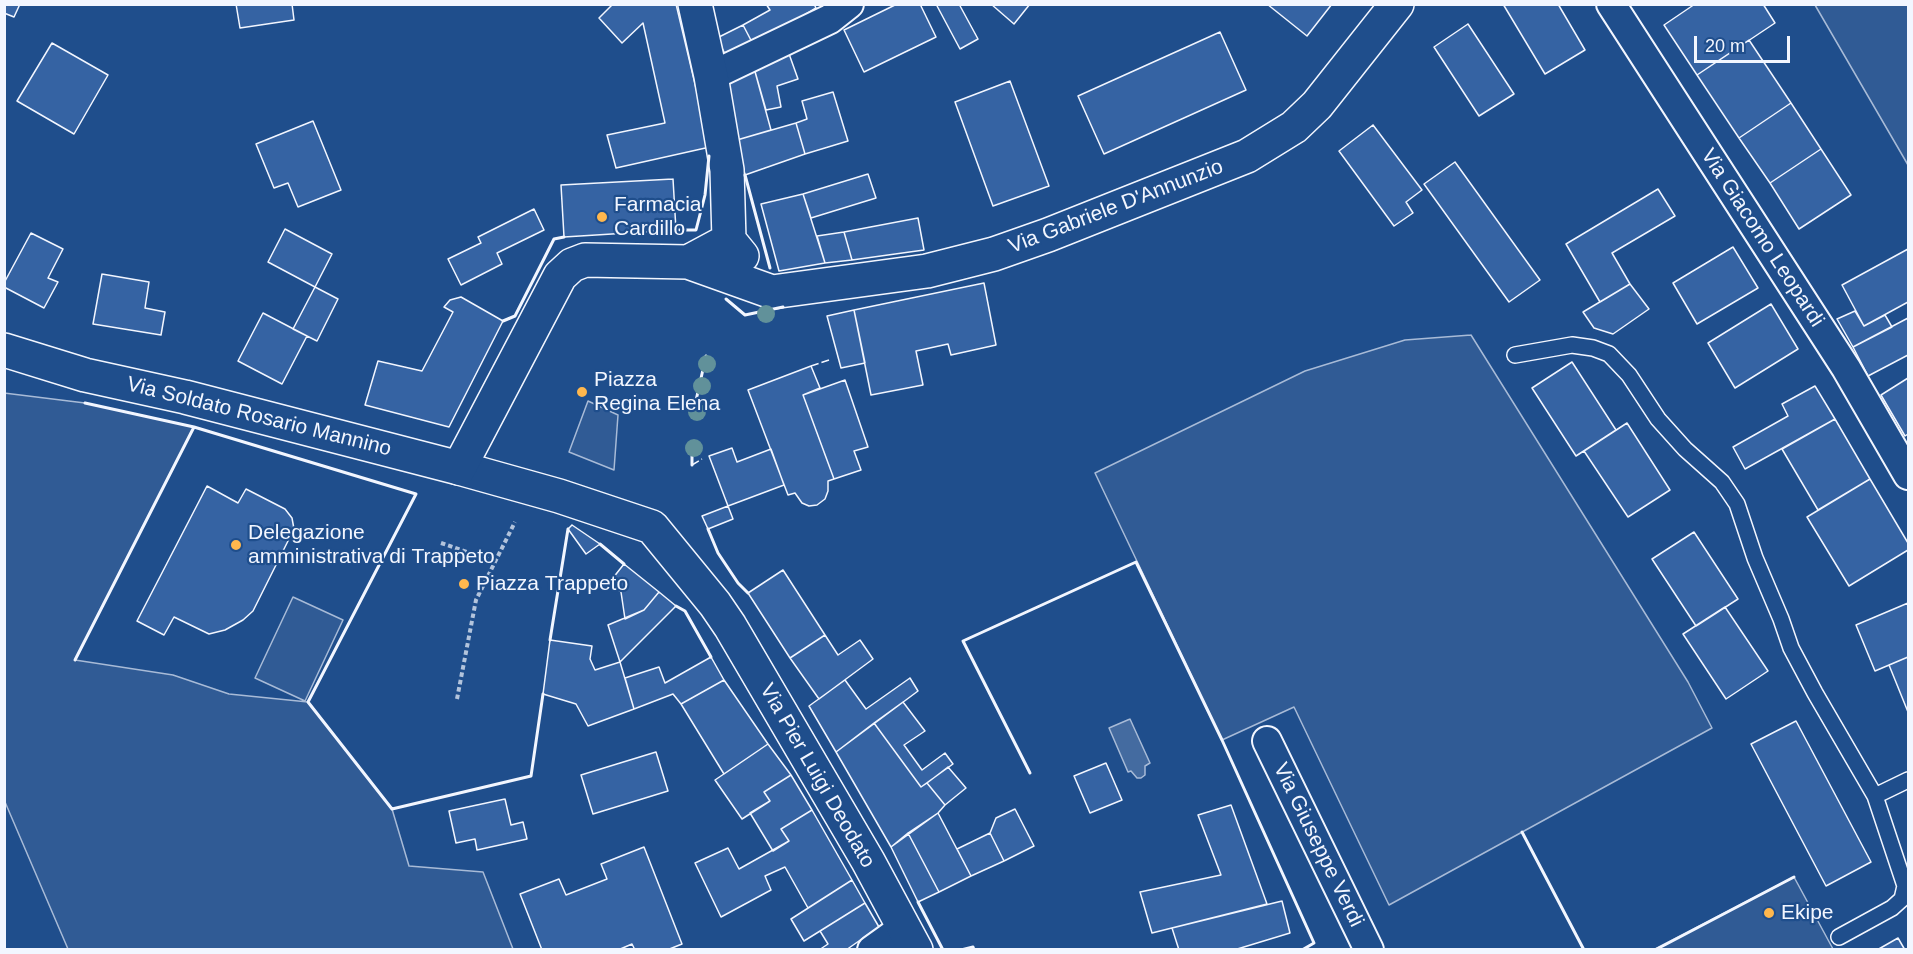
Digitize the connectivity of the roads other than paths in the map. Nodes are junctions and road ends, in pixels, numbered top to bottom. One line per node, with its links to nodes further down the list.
1 (695, 4): 5 (main road)
2 (849, 4): 5 (street)
3 (1397, 4): 8 (main road, Via Gabriele D'Annunzio)
4 (1611, 4): 14 (street, Via Giacomo Leopardi)
5 (711, 76): 6 (main road)
6 (729, 240): 7 (main road); 8 (main road)
7 (688, 262): 8 (main road); 13 (main road)
8 (772, 292)
9 (4, 350): 12 (main road)
10 (1515, 355): 18 (lane)
11 (4, 367): 12 (main road)
12 (85, 375): 13 (main road, Via Soldato Rosario Mannino)
13 (446, 464): 15 (main road, Via Soldato Rosario Mannino)
14 (1908, 475)
15 (715, 604): 20 (main road, Via Pier Luigi Deodato)
16 (1267, 741): 22 (street, Via Giuseppe Verdi)
17 (1908, 780): 18 (lane)
18 (1875, 796): 19 (lane)
19 (1839, 937)
20 (910, 938): 21 (street)
21 (872, 950)
22 (1369, 950)

